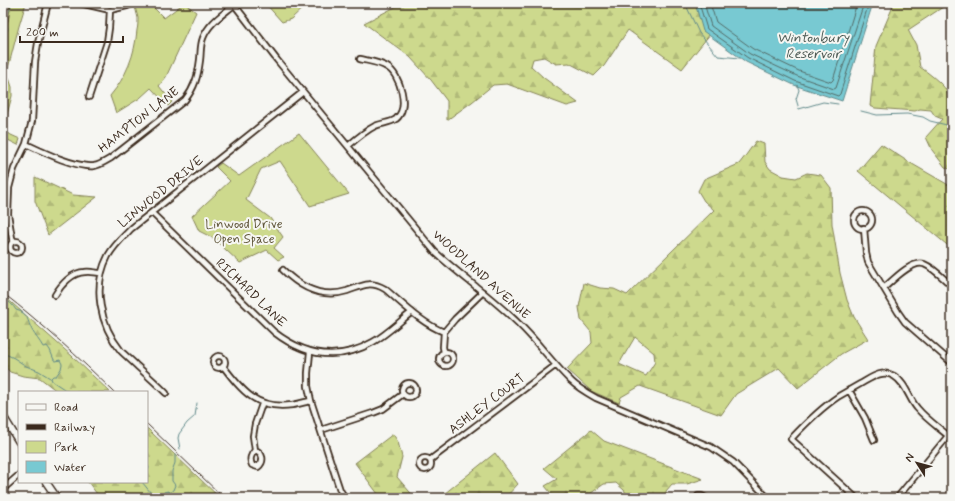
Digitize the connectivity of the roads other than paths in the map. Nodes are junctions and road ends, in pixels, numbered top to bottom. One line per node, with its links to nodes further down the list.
1 (48, 3): 9 (street)
2 (80, 3): 5 (street)
3 (134, 3): 5 (street)
4 (234, 4): 7 (street, WOODLAND AVENUE); 9 (street, HAMPTON LANE)
5 (110, 10): 8 (street)
6 (360, 59): 10 (street)
7 (303, 92): 10 (street, WOODLAND AVENUE); 11 (street, LINWOOD DRIVE)
8 (89, 97)
9 (26, 144): 13 (street)
10 (348, 146): 18 (street, WOODLAND AVENUE)
11 (152, 213): 15 (street, LINWOOD DRIVE); 22 (street, RICHARD LANE)
12 (864, 228): 17 (street)
13 (14, 242)
14 (283, 270): 20 (street)
15 (101, 273): 19 (street); 28 (street, LINWOOD DRIVE)
16 (952, 286): 17 (street)
17 (884, 288): 24 (street)
18 (483, 292): 21 (street); 25 (street, WOODLAND AVENUE)
19 (56, 295)
20 (412, 312): 21 (street); 22 (street, RICHARD LANE)
21 (444, 332): 23 (street)
22 (310, 352): 30 (street)
23 (444, 352)
24 (952, 363)
25 (556, 365): 38 (street, ASHLEY COURT); 46 (street, WOODLAND AVENUE)
26 (223, 366): 31 (street)
27 (849, 390): 34 (street); 36 (street); 47 (street)
28 (166, 393)
29 (403, 394): 33 (street)
30 (311, 401): 31 (street); 33 (street)
31 (262, 404): 37 (street)
32 (3, 416): 35 (main road)
33 (321, 430): 43 (street)
34 (950, 438): 48 (street)
35 (18, 440)
36 (874, 440)
37 (255, 450)
38 (430, 460)
39 (18, 476): 41 (street)
40 (47, 483): 42 (main road)
41 (3, 489)
42 (57, 498)
43 (345, 498)
44 (696, 498): 45 (street)
45 (706, 498)
46 (768, 498)
47 (856, 498)
48 (897, 498)

